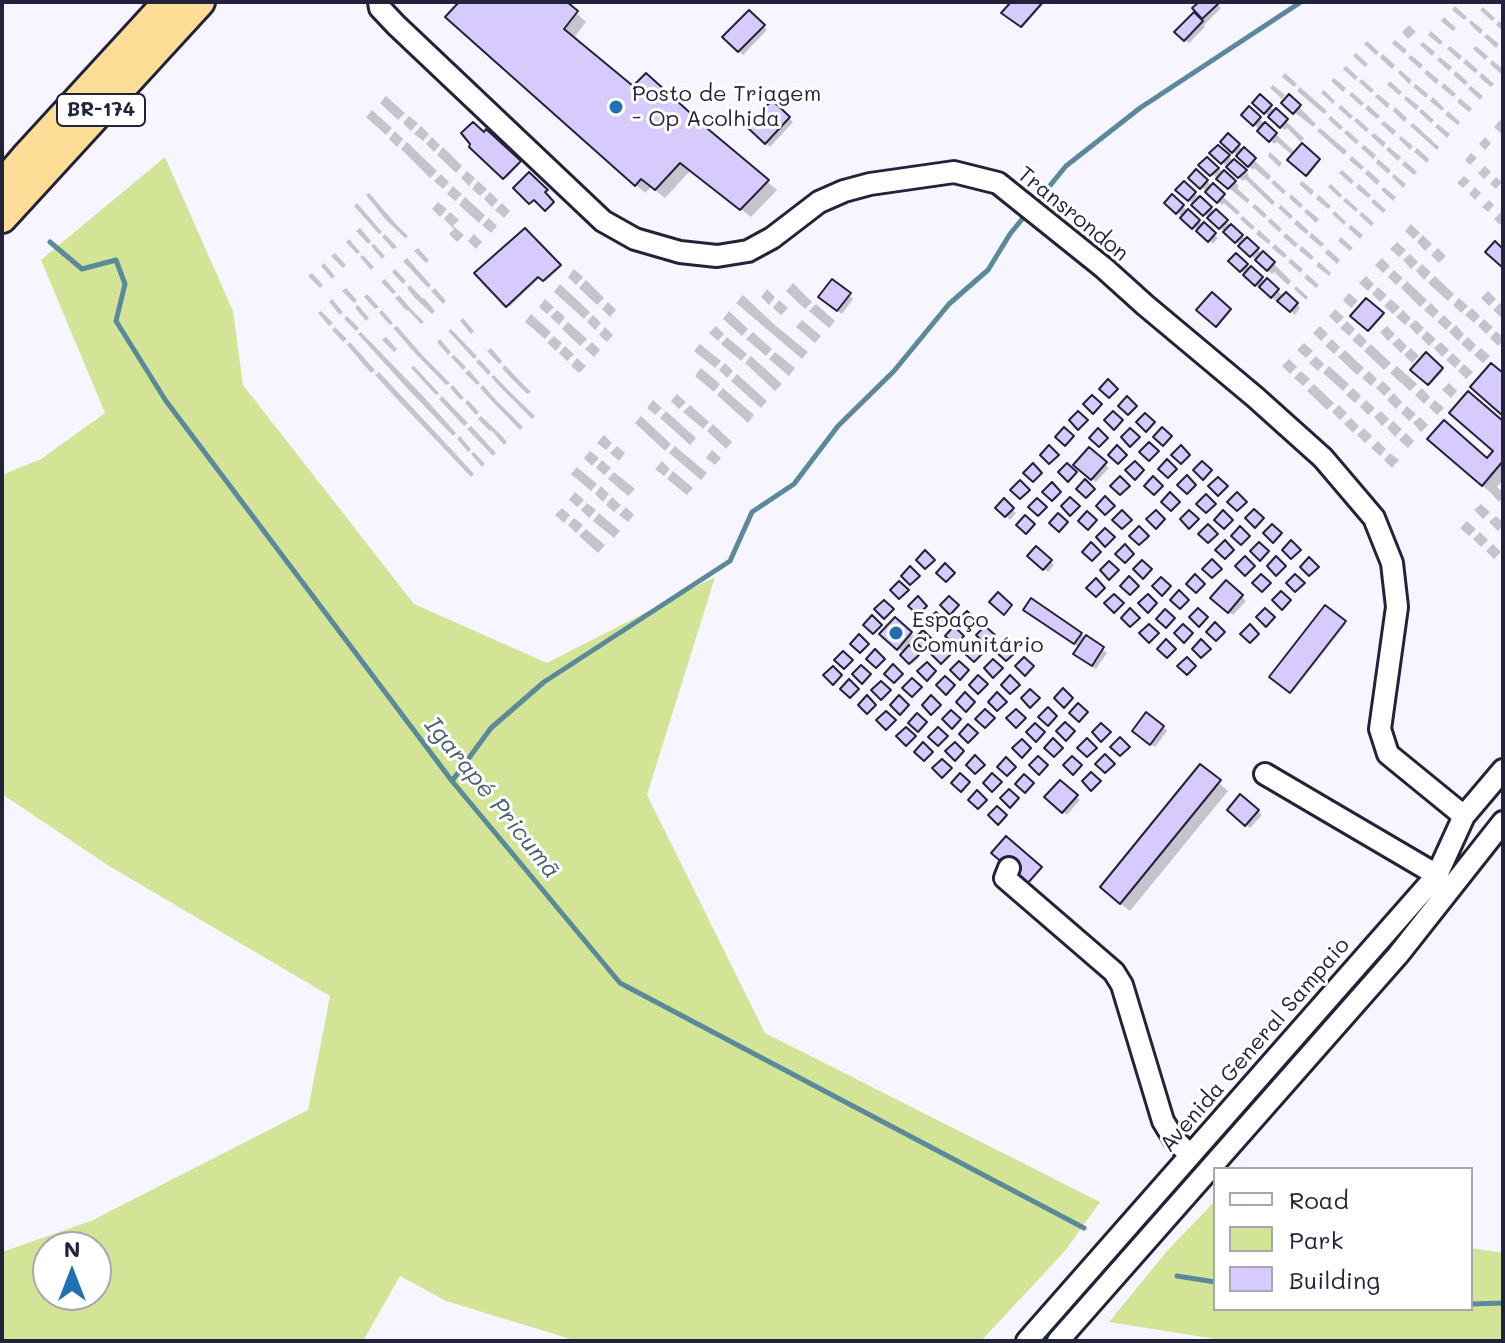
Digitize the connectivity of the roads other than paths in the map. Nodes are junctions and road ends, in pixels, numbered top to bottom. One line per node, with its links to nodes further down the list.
1 (168, 2): 4 (highway, BR-174)
2 (200, 2): 5 (highway, BR-174)
3 (379, 2): 8 (street, Transrondon)
4 (2, 185)
5 (2, 218)
6 (1503, 770): 8 (street, Avenida General Sampaio)
7 (1265, 774): 11 (street)
8 (1464, 816): 11 (street, Avenida General Sampaio)
9 (1503, 822): 13 (street)
10 (1009, 868): 14 (street)
11 (1437, 875): 12 (street, Avenida General Sampaio)
12 (1380, 939): 13 (street); 14 (street, Avenida General Sampaio)
13 (1398, 955): 16 (street)
14 (1190, 1155): 15 (street, Avenida General Sampaio)
15 (1144, 1208): 16 (street); 17 (street, Avenida General Sampaio)
16 (1162, 1223): 18 (street)
17 (1027, 1341)
18 (1058, 1341)

